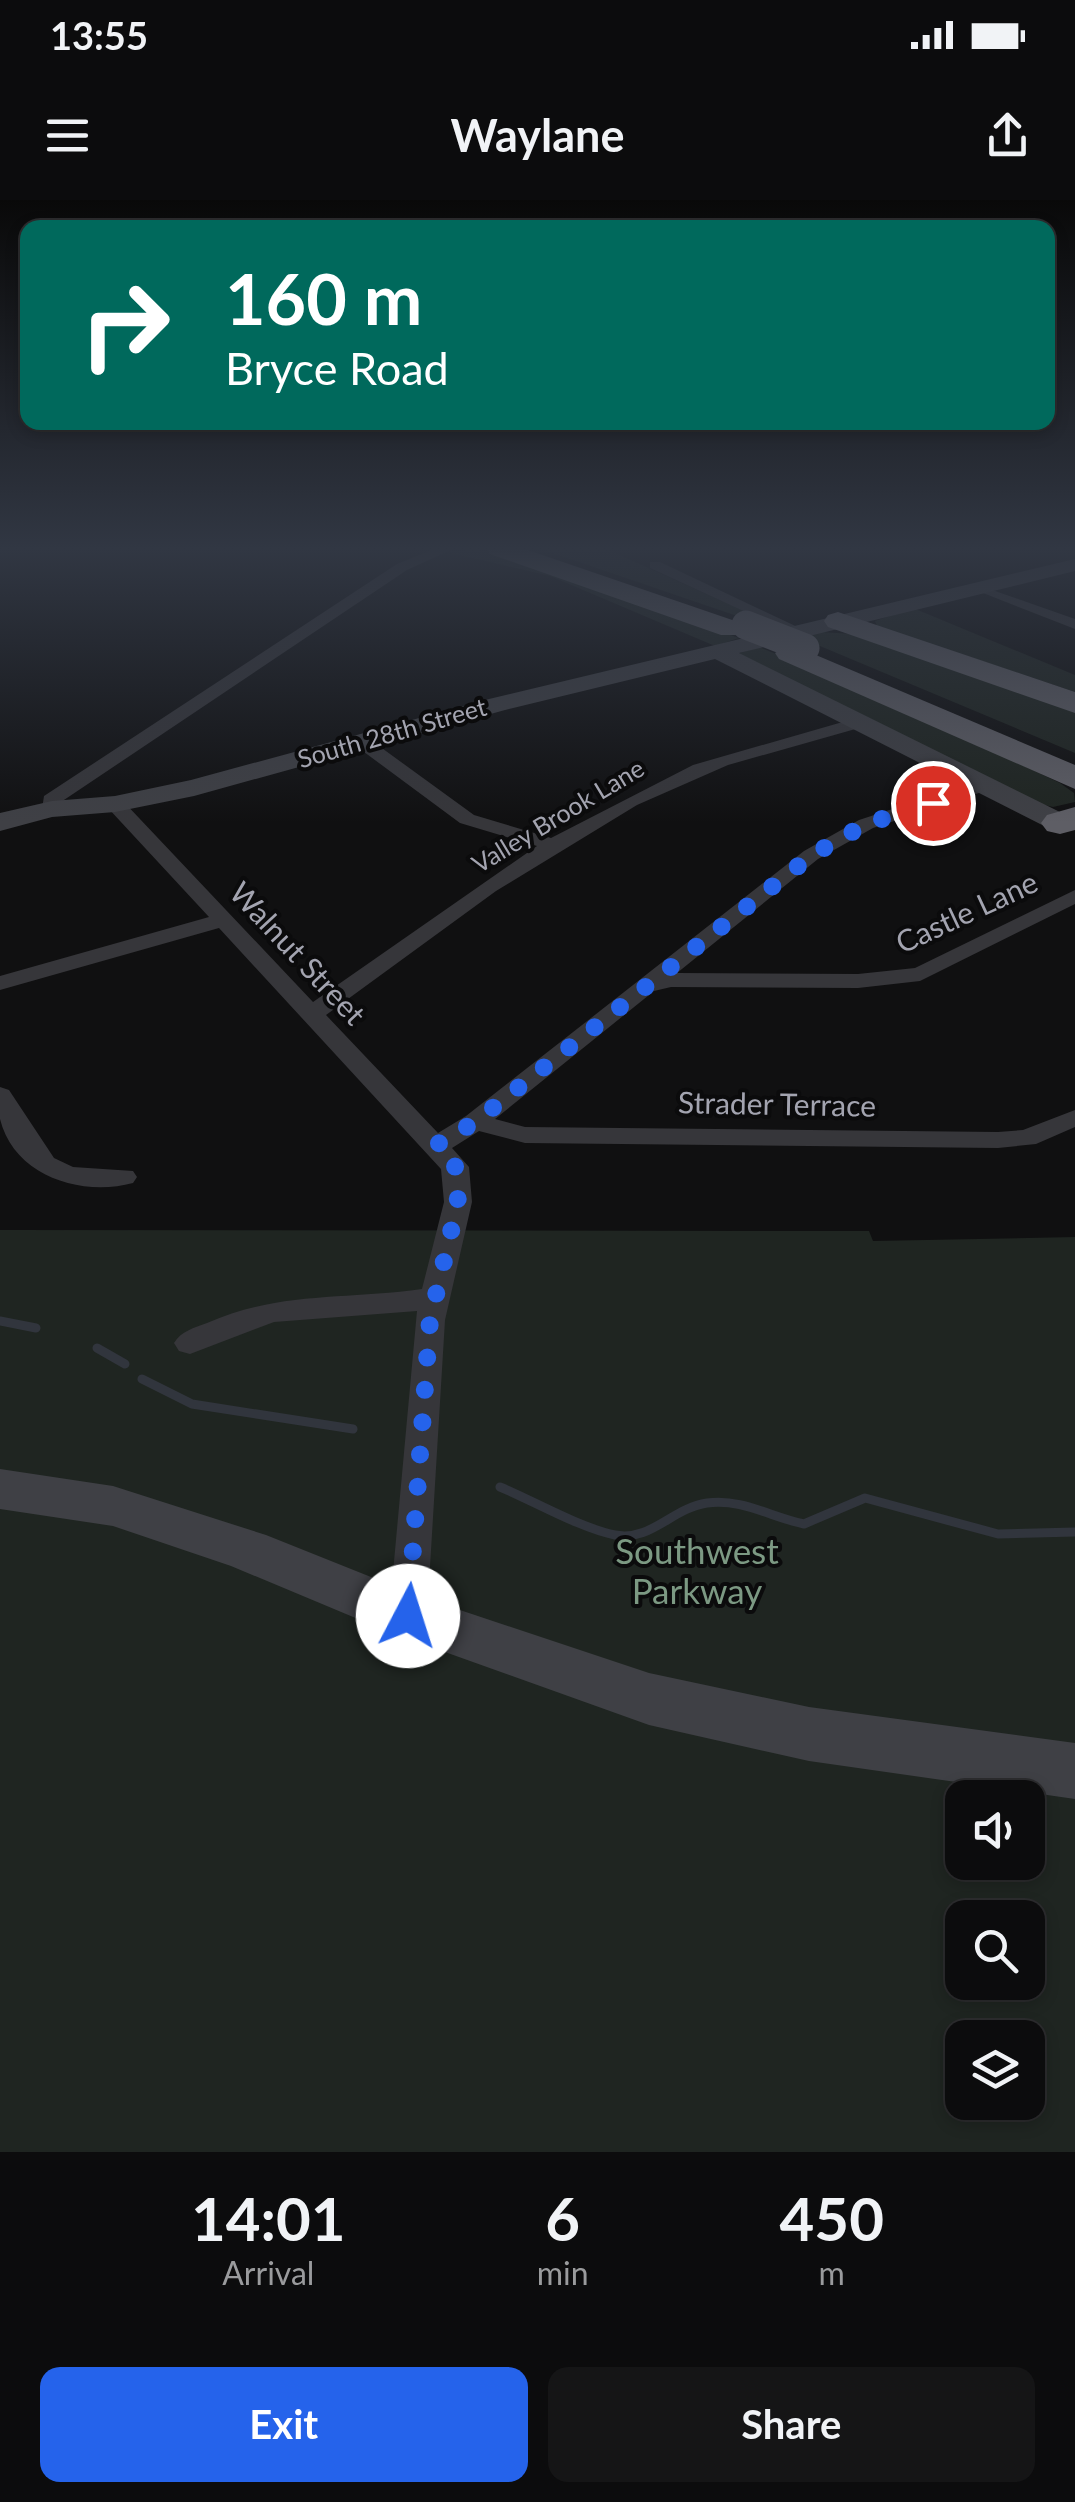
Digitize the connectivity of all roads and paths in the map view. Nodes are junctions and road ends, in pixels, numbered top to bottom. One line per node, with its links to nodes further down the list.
1 (292, 640): 15 (street)
2 (715, 640): 11 (street, South 28th Street)
3 (739, 640): 10 (street)
4 (769, 640): 8 (highway)
5 (791, 640): 8 (street)
6 (805, 640): 8 (street)
7 (902, 640): 9 (highway)
8 (798, 644): 12 (highway)
9 (1075, 700)
10 (860, 722): 13 (street); 18 (street, Valley Brook Lane)
11 (362, 742): 14 (street, South 28th Street); 18 (street)
12 (1070, 770)
13 (984, 785): 17 (street); 22 (street)
14 (115, 804): 15 (street, South 28th Street); 20 (street, Walnut Street)
15 (52, 809): 16 (street, South 28th Street)
16 (0, 822)
17 (1070, 824)
18 (556, 846): 23 (street, Valley Brook Lane)
19 (1075, 896): 22 (street, Castle Lane)
20 (224, 920): 21 (street); 23 (street, Walnut Street)
21 (0, 983)
22 (643, 987): 26 (street)
23 (312, 1014): 27 (street, Walnut Street)
24 (0, 1095): 28 (street)
25 (1075, 1118): 26 (street, Strader Terrace)
26 (475, 1122): 27 (street)
27 (436, 1145): 29 (street, Walnut Street)
28 (123, 1177)
29 (435, 1298): 30 (street); 32 (street, Walnut Street)
30 (190, 1343)
31 (0, 1489): 32 (street)
32 (408, 1616): 33 (street)
33 (1075, 1771)

